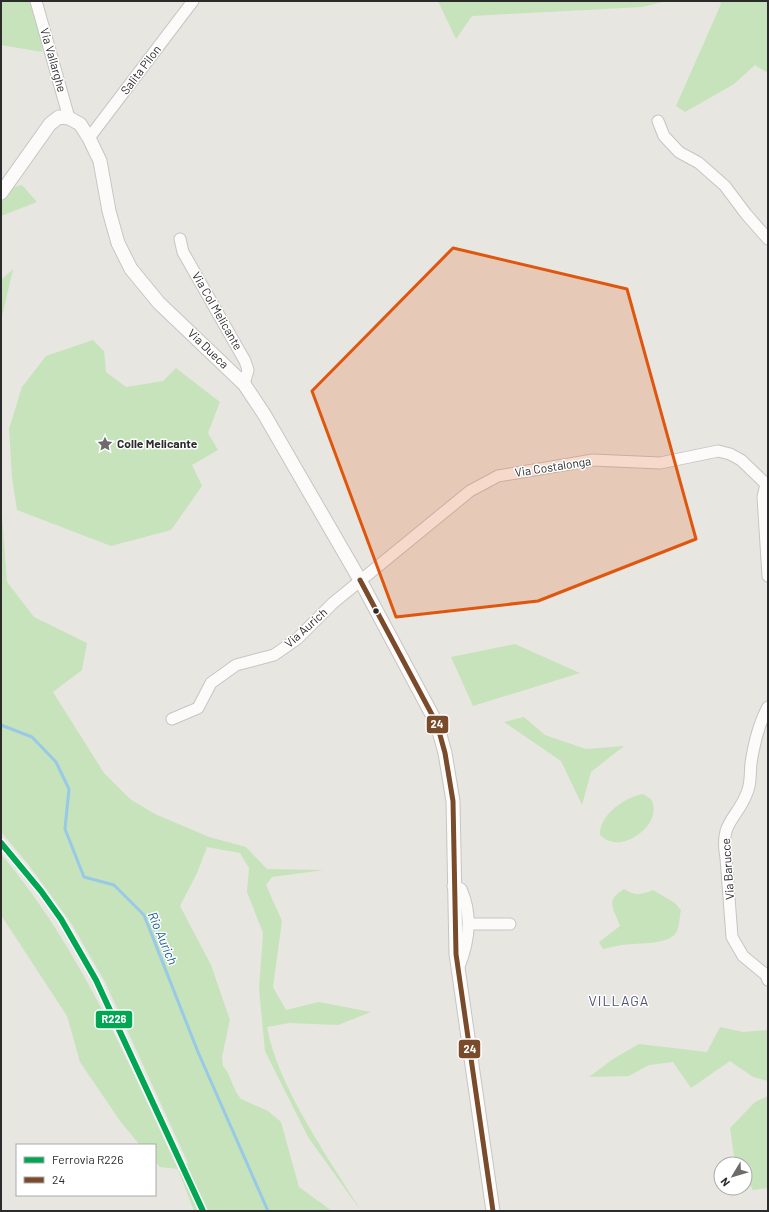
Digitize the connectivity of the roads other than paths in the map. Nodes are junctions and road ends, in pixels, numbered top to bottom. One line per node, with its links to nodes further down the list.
1 (36, 1): 3 (street, Via Vallarghe)
2 (193, 1): 5 (street, Salita Pilon)
3 (69, 118): 5 (street, Via Dueca); 6 (street)
4 (658, 121): 7 (street)
5 (89, 138): 9 (street, Via Dueca)
6 (1, 193)
7 (768, 238)
8 (180, 239): 9 (street, Via Col Melicante)
9 (244, 384): 12 (street, Via Dueca)
10 (767, 483): 11 (street); 12 (street, Via Costalonga)
11 (768, 576)
12 (360, 580): 14 (street, Via Aurich); 15 (street, Via Dueca)
13 (768, 707): 19 (street, Via Barucce)
14 (172, 719)
15 (453, 886): 16 (street); 18 (street, Via Dueca)
16 (469, 924): 17 (street); 18 (street)
17 (510, 924)
18 (458, 969): 20 (street, Via Dueca)
19 (768, 980)
20 (493, 1211)

